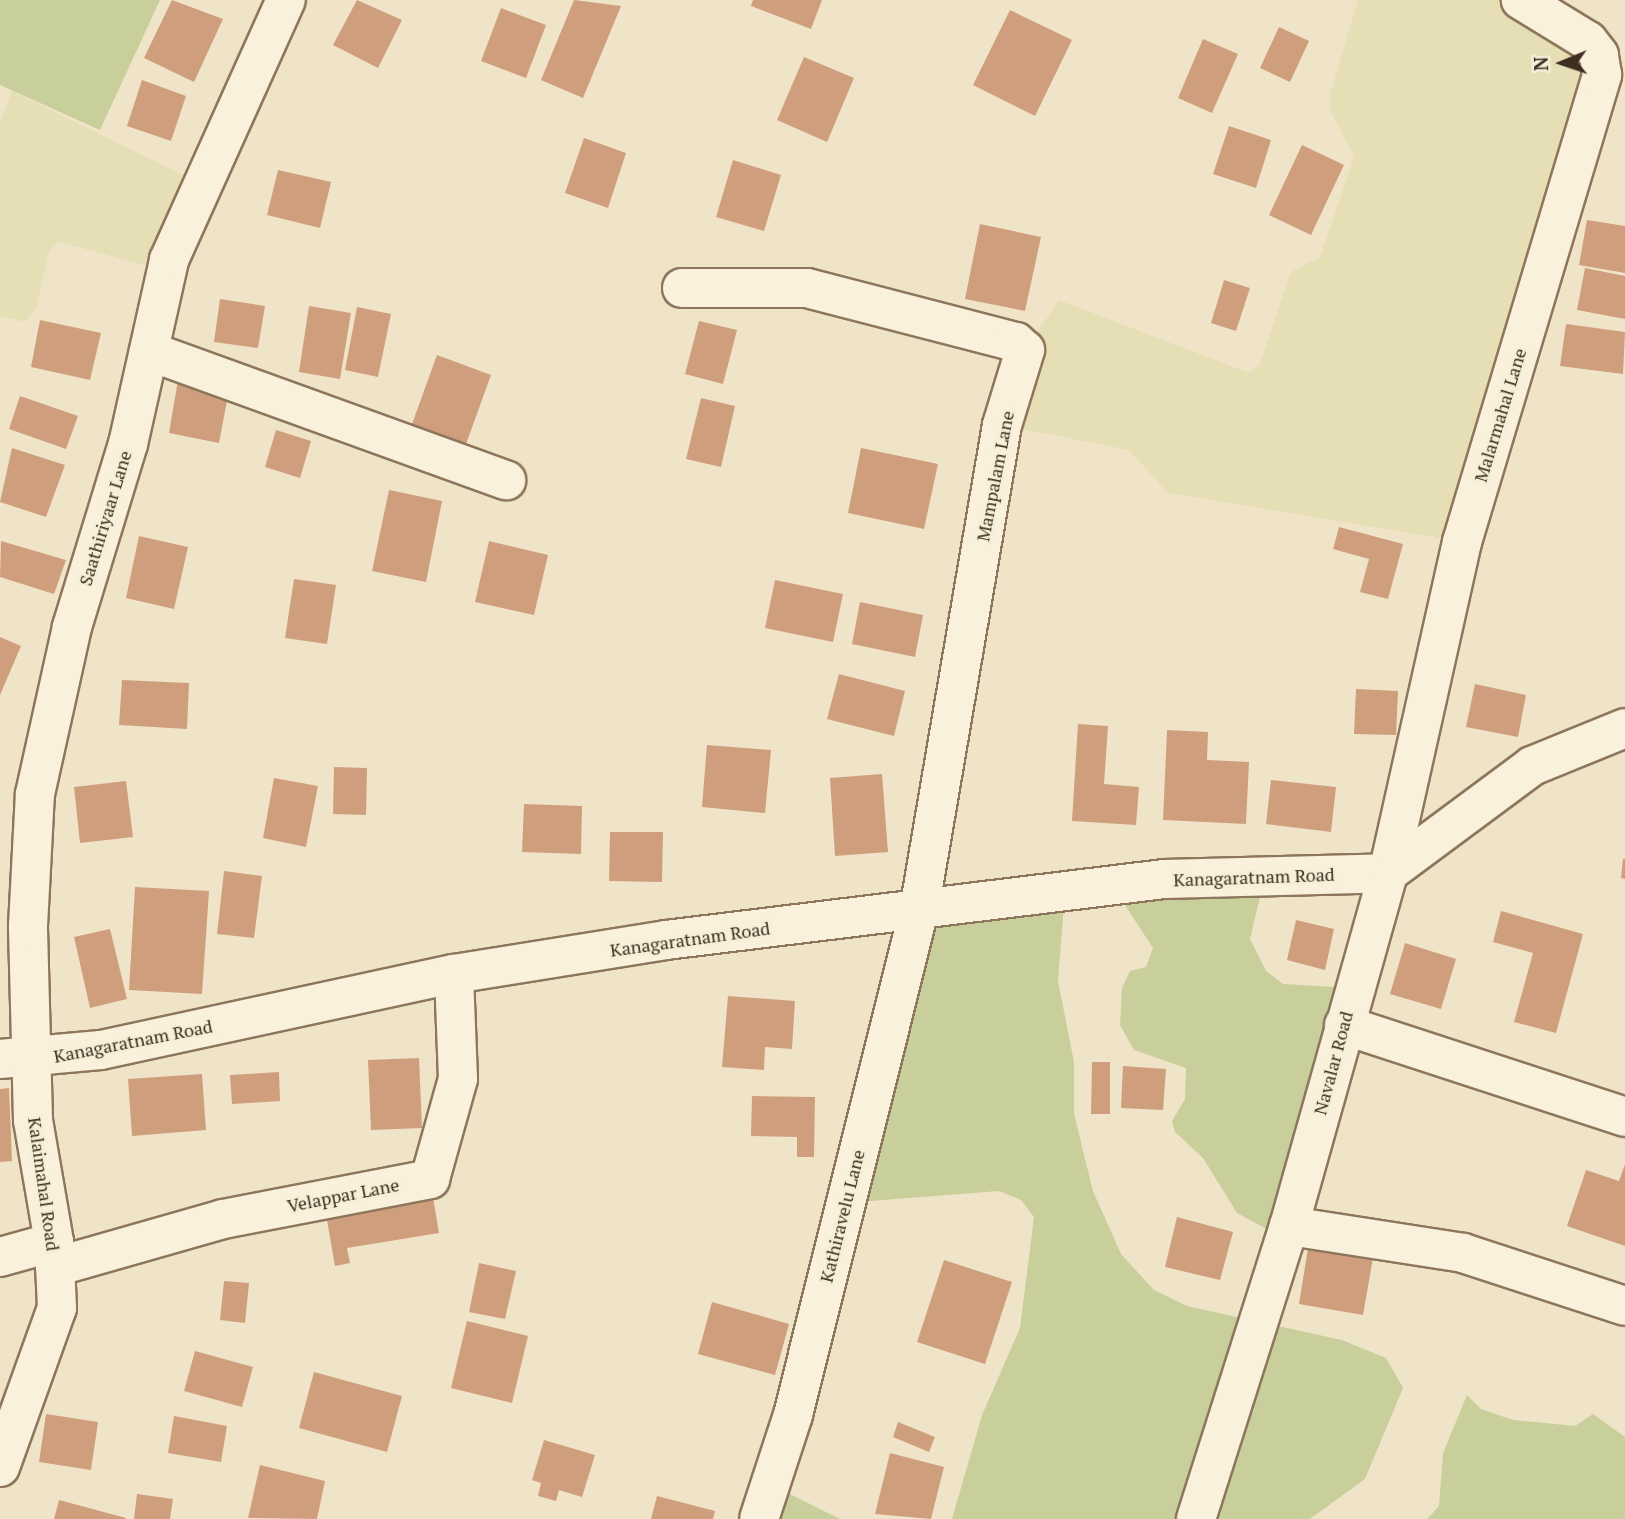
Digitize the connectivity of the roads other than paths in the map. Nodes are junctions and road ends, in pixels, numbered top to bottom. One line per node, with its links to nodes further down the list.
1 (286, 0): 4 (street, Saathiriyaar Lane)
2 (1521, 0): 7 (street, Malarmahal Lane)
3 (682, 288): 8 (street, Mampalam Lane)
4 (149, 351): 5 (street); 11 (street, Saathiriyaar Lane)
5 (506, 480)
6 (1625, 728): 7 (street)
7 (1388, 873): 8 (street, Kanagaratnam Road); 10 (street, Navalar Road)
8 (919, 910): 9 (street, Kanagaratnam Road); 18 (street, Kathiravelu Lane)
9 (454, 974): 11 (street, Kanagaratnam Road); 14 (street, Velappar Lane)
10 (1344, 1025): 12 (street); 13 (street, Navalar Road)
11 (16, 1059): 14 (street, Kalaimahal Road)
12 (1625, 1117)
13 (1289, 1226): 16 (street); 19 (street, Navalar Road)
14 (55, 1255): 15 (street, Velappar Lane); 17 (street, Kalaimahal Road)
15 (0, 1257)
16 (1625, 1306)
17 (0, 1467)
18 (759, 1519)
19 (1196, 1519)

